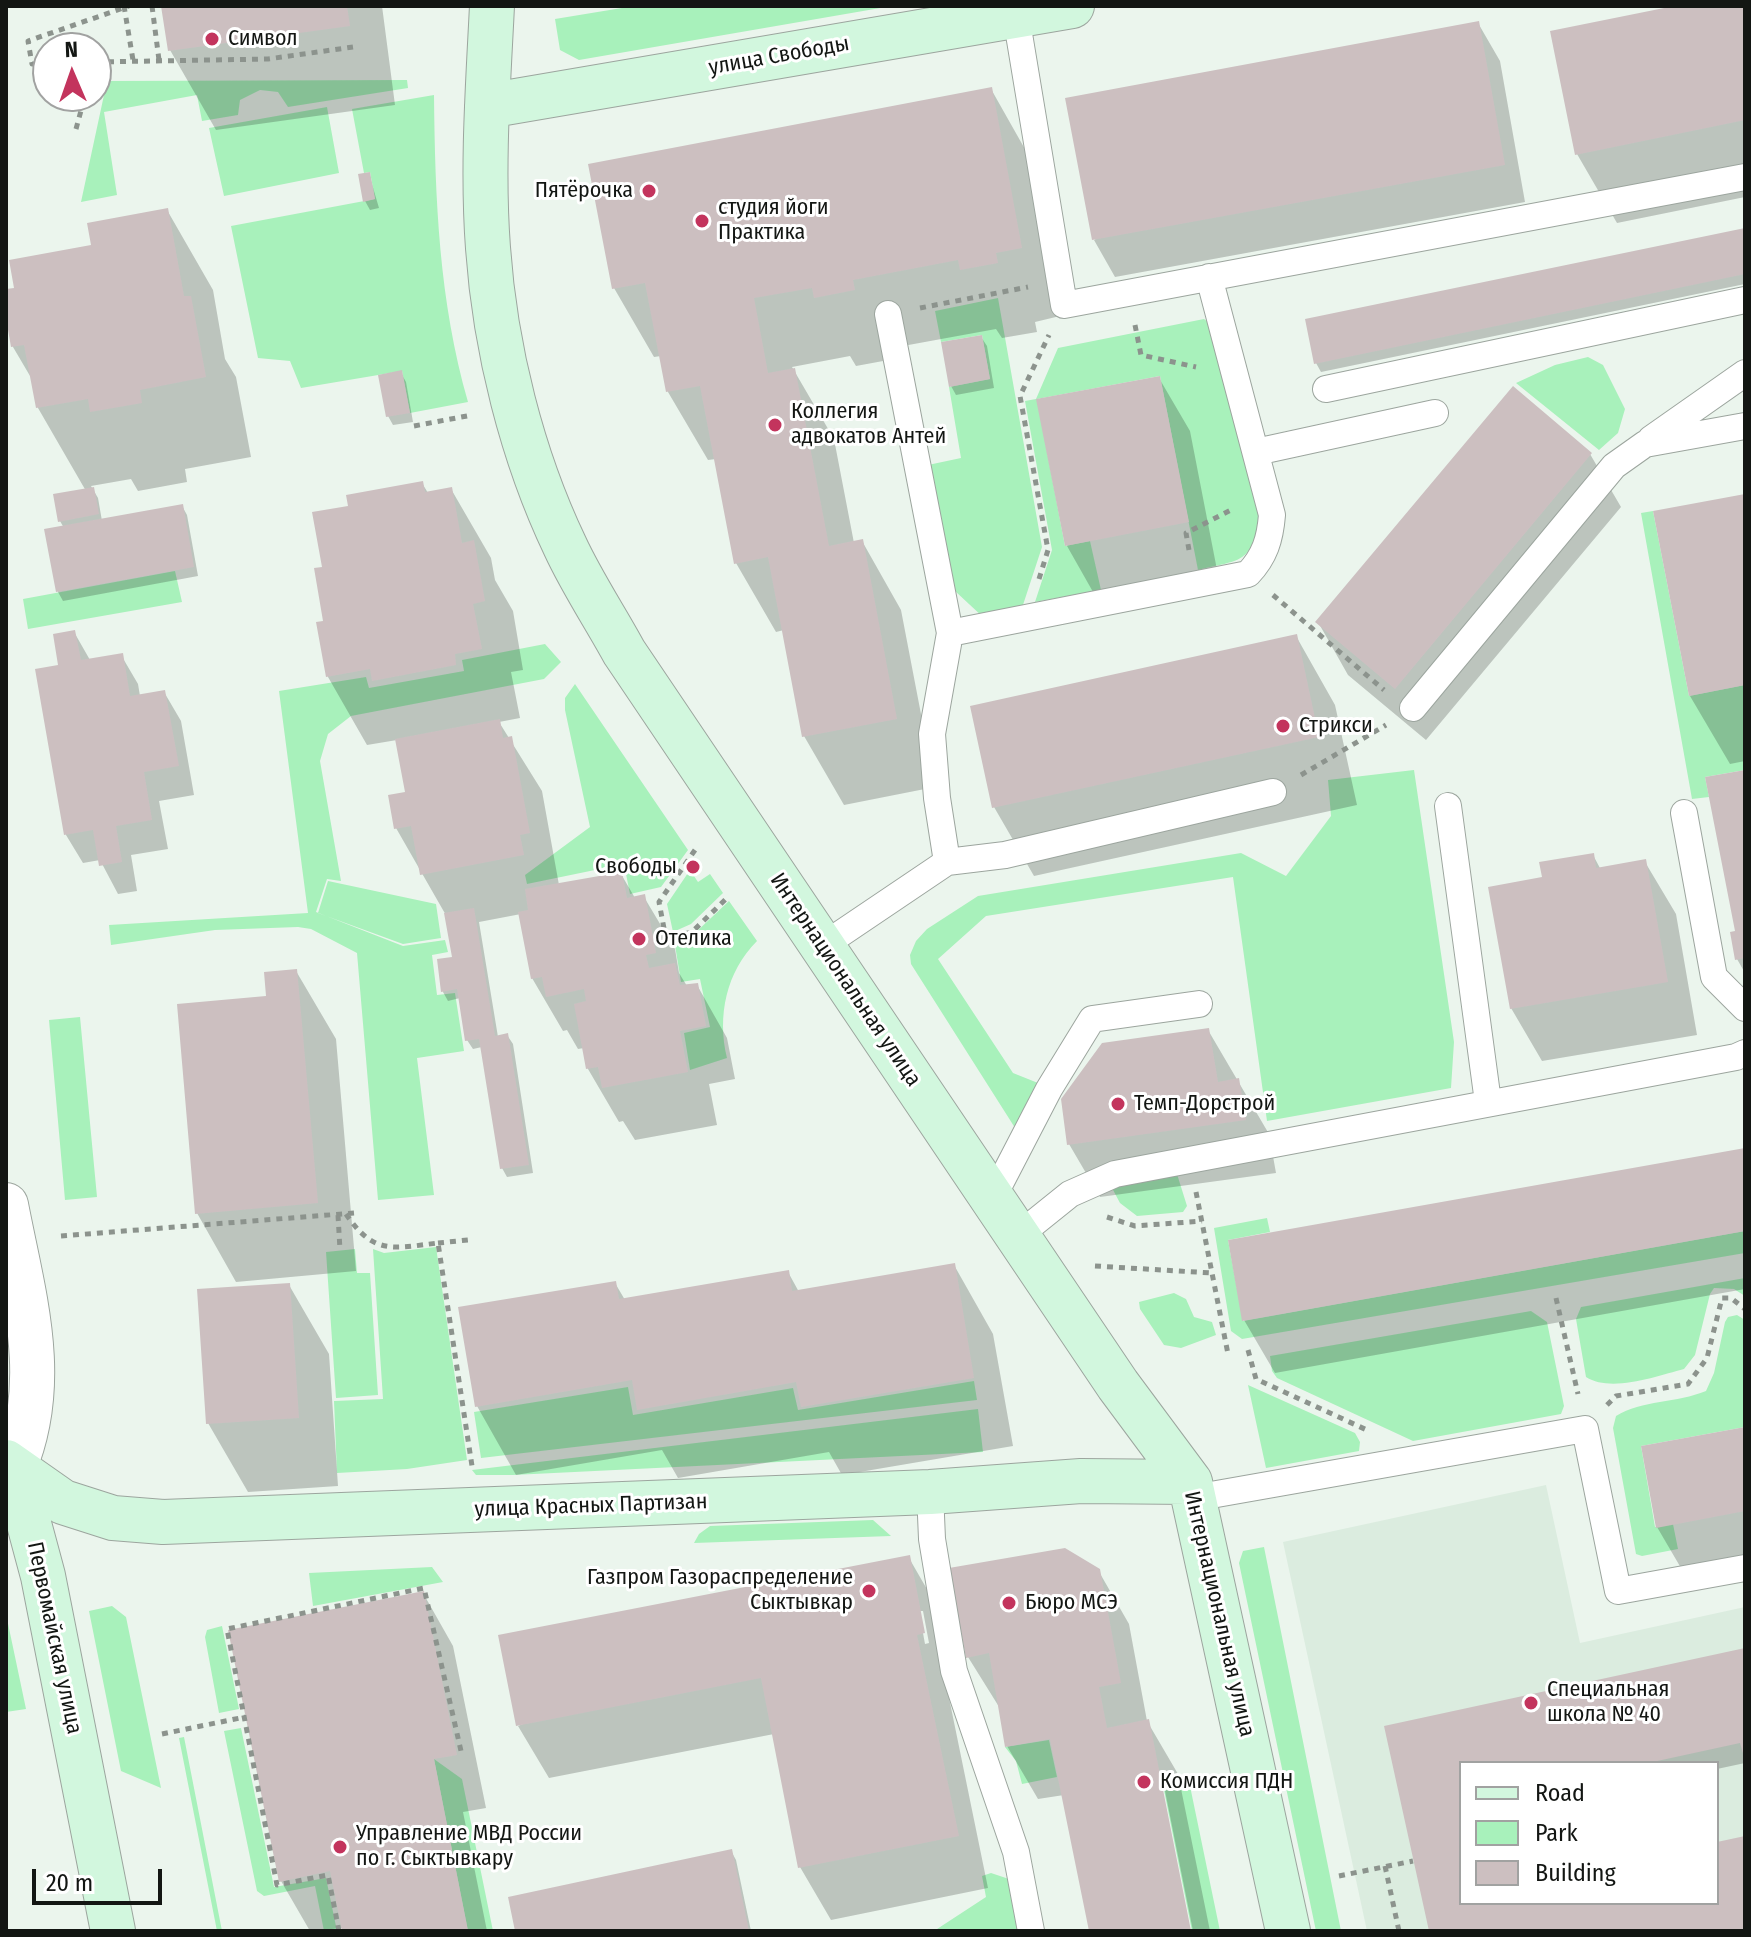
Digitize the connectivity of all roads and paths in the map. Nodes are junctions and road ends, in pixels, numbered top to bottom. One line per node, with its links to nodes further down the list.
1 (152, 6): 10 (path)
2 (492, 6): 13 (street, Интернациональная улица)
3 (1072, 6): 5 (street, улица Свободы)
4 (126, 7): 6 (path); 9 (path)
5 (1016, 16): 13 (street, улица Свободы); 21 (lane)
6 (54, 32)
7 (32, 40): 12 (path)
8 (353, 47): 10 (path)
9 (133, 60): 10 (path); 11 (path)
10 (159, 60)
11 (112, 61)
12 (32, 64)
13 (487, 106): 44 (street, Интернациональная улица)
14 (81, 112): 15 (path)
15 (76, 129)
16 (1745, 177): 17 (lane)
17 (1209, 277): 19 (lane); 24 (lane)
18 (1031, 286): 22 (path)
19 (1127, 293): 21 (lane); 24 (path)
20 (1745, 300): 25 (lane)
21 (1064, 305): 35 (path)
22 (888, 314): 36 (lane)
23 (1745, 373): 30 (lane)
24 (1235, 375): 31 (lane)
25 (1326, 389)
26 (1435, 413): 31 (lane)
27 (480, 414): 28 (path)
28 (414, 426)
29 (1745, 426): 30 (lane)
30 (1645, 444): 37 (lane)
31 (1256, 452): 32 (lane)
32 (1266, 492): 33 (lane); 34 (path)
33 (1248, 574): 34 (lane); 37 (path)
34 (1195, 584): 35 (lane)
35 (1026, 618): 36 (lane)
36 (950, 633): 42 (lane)
37 (1411, 710): 38 (path)
38 (1273, 792): 42 (lane)
39 (1448, 806): 48 (lane)
40 (1684, 813): 46 (lane)
41 (695, 850): 43 (path)
42 (947, 862): 44 (lane)
43 (729, 896)
44 (821, 947): 50 (street, Интернациональная улица)
45 (1199, 1004): 50 (lane)
46 (1745, 1008)
47 (1745, 1053): 48 (lane)
48 (1488, 1102): 49 (lane)
49 (1190, 1160): 56 (path); 57 (lane)
50 (993, 1197): 57 (street, Интернациональная улица)
51 (6, 1205): 71 (street)
52 (354, 1213): 53 (path)
53 (346, 1214): 54 (path); 60 (path)
54 (338, 1215): 58 (path); 61 (path)
55 (1096, 1215): 56 (path)
56 (1202, 1221): 63 (path)
57 (1019, 1235): 73 (street, Интернациональная улица)
58 (61, 1236)
59 (468, 1240): 60 (path)
60 (438, 1243): 72 (path)
61 (340, 1250)
62 (1095, 1266): 63 (path)
63 (1212, 1273): 67 (path)
64 (1556, 1298): 68 (path)
65 (1745, 1309): 69 (path)
66 (1248, 1350): 70 (path)
67 (1228, 1354)
68 (1585, 1403)
69 (1603, 1409)
70 (1378, 1435)
71 (10, 1465): 74 (street, улица Красных Партизан); 82 (street, Первомайская улица)
72 (472, 1466)
73 (1192, 1490): 74 (street, улица Красных Партизан); 75 (lane); 85 (street, Интернациональная улица)
74 (930, 1492): 84 (lane)
75 (1745, 1568)
76 (245, 1717): 77 (path); 78 (path); 83 (path)
77 (162, 1734)
78 (461, 1751)
79 (1413, 1861): 80 (path)
80 (1385, 1866): 81 (path); 86 (path)
81 (1339, 1876)
82 (113, 1931)
83 (339, 1931)
84 (1031, 1931)
85 (1288, 1931)
86 (1399, 1931)

